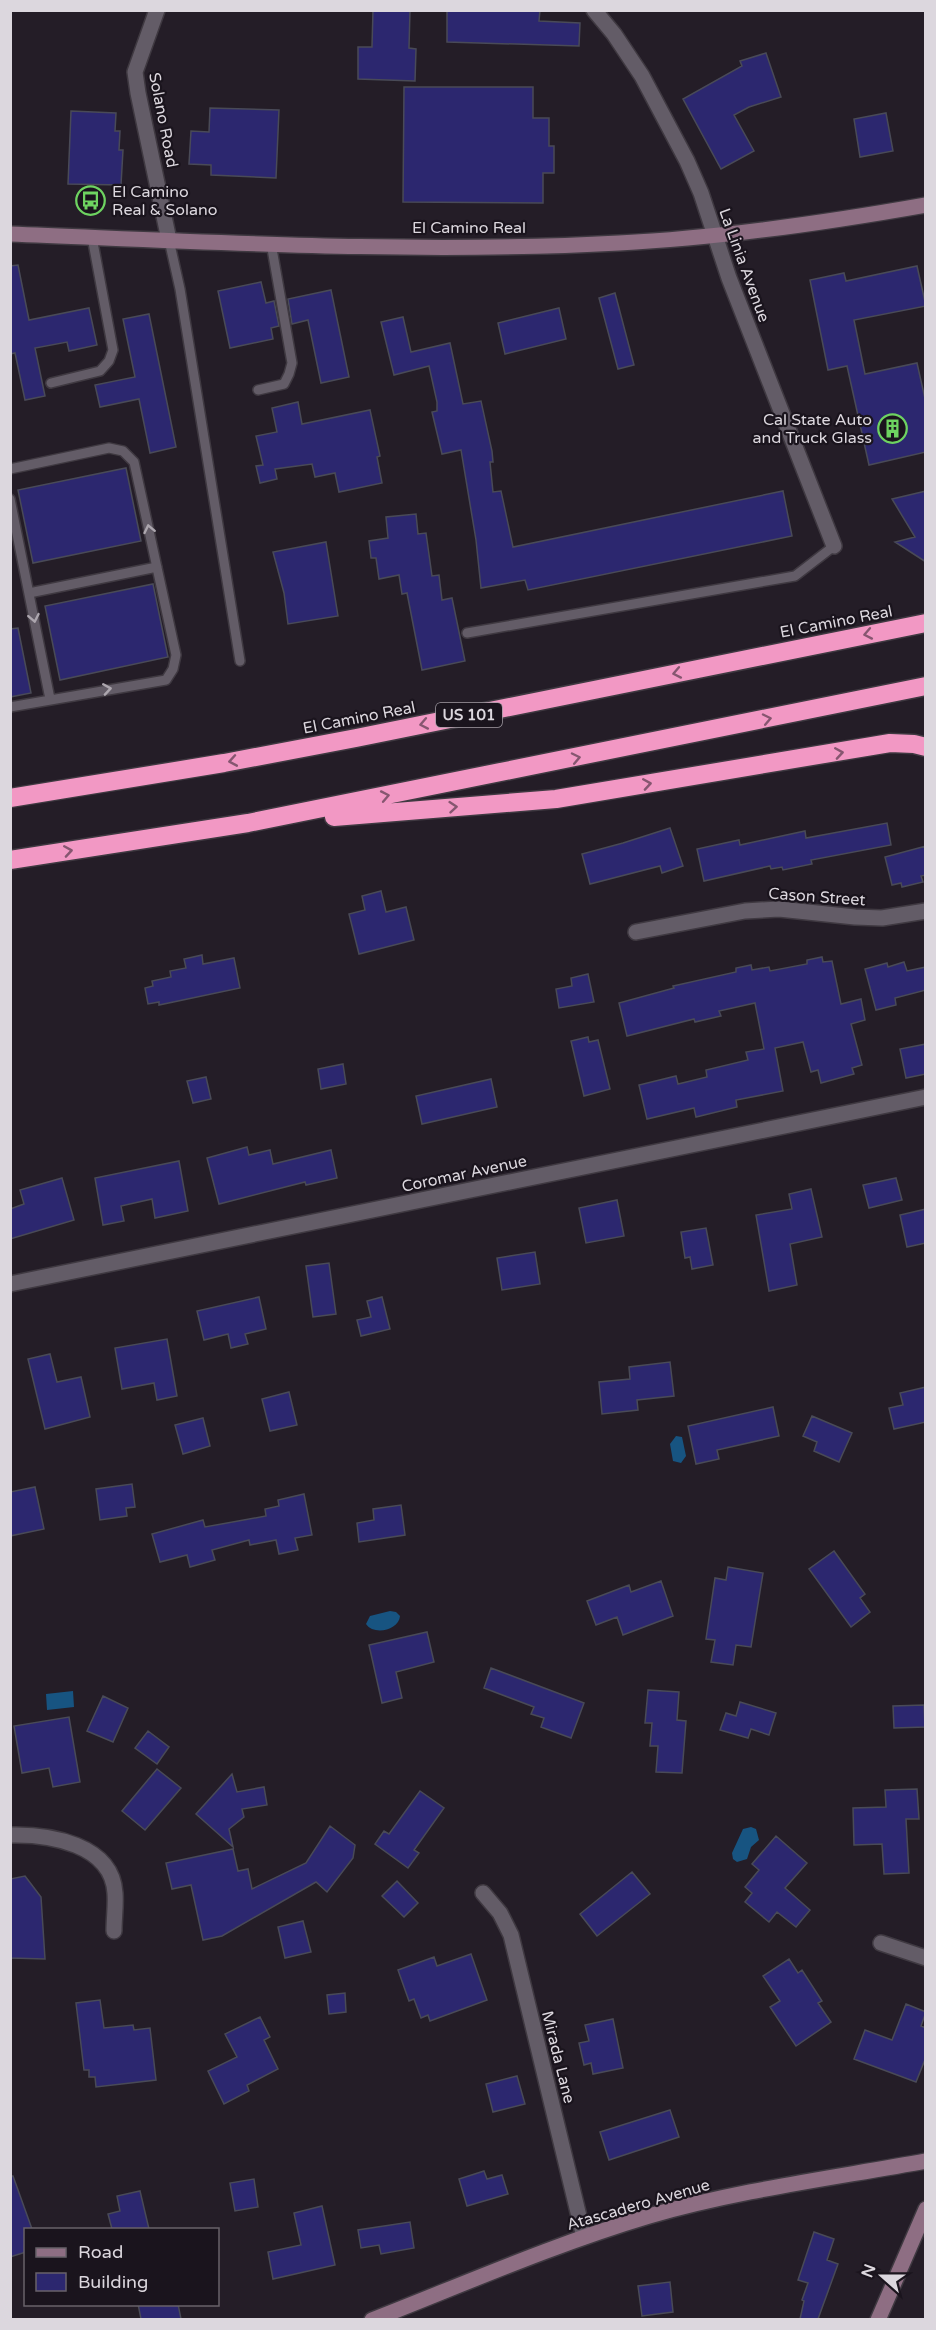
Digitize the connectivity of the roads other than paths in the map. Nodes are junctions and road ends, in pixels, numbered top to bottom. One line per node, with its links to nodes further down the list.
1 (157, 10): 7 (street, Solano Road)
2 (594, 10): 5 (street, La Linia Avenue)
3 (926, 205): 5 (main road, El Camino Real)
4 (10, 234): 6 (main road, El Camino Real)
5 (714, 236): 8 (main road, El Camino Real); 13 (street, La Linia Avenue)
6 (92, 237): 7 (main road, El Camino Real); 9 (lane)
7 (169, 240): 8 (main road, El Camino Real); 18 (lane)
8 (270, 243): 10 (lane)
9 (51, 383)
10 (258, 390)
11 (10, 469): 14 (lane, one-way to 11)
12 (10, 499): 15 (lane)
13 (834, 546): 17 (lane)
14 (157, 567): 15 (lane); 20 (lane, one-way to 14)
15 (29, 593): 20 (lane, one-way to 20)
16 (926, 623): 23 (highway, El Camino Real / US 101, one-way to 23)
17 (468, 633)
18 (240, 662)
19 (926, 686): 24 (highway, one-way to 19)
20 (50, 699): 21 (lane)
21 (10, 706)
22 (926, 747): 24 (highway, one-way to 22)
23 (10, 798)
24 (248, 823): 25 (highway, one-way to 24)
25 (10, 860)
26 (926, 911): 27 (street, Cason Street)
27 (636, 932)
28 (926, 1097): 29 (street, Coromar Avenue)
29 (10, 1284)
30 (10, 1835): 32 (street)
31 (483, 1893): 37 (street, Mirada Lane)
32 (114, 1931)
33 (881, 1943): 34 (street)
34 (926, 1958)
35 (926, 2161): 37 (main road, Atascadero Avenue)
36 (926, 2209): 39 (main road)
37 (584, 2237): 38 (main road, Atascadero Avenue)
38 (372, 2319)
39 (878, 2319)

